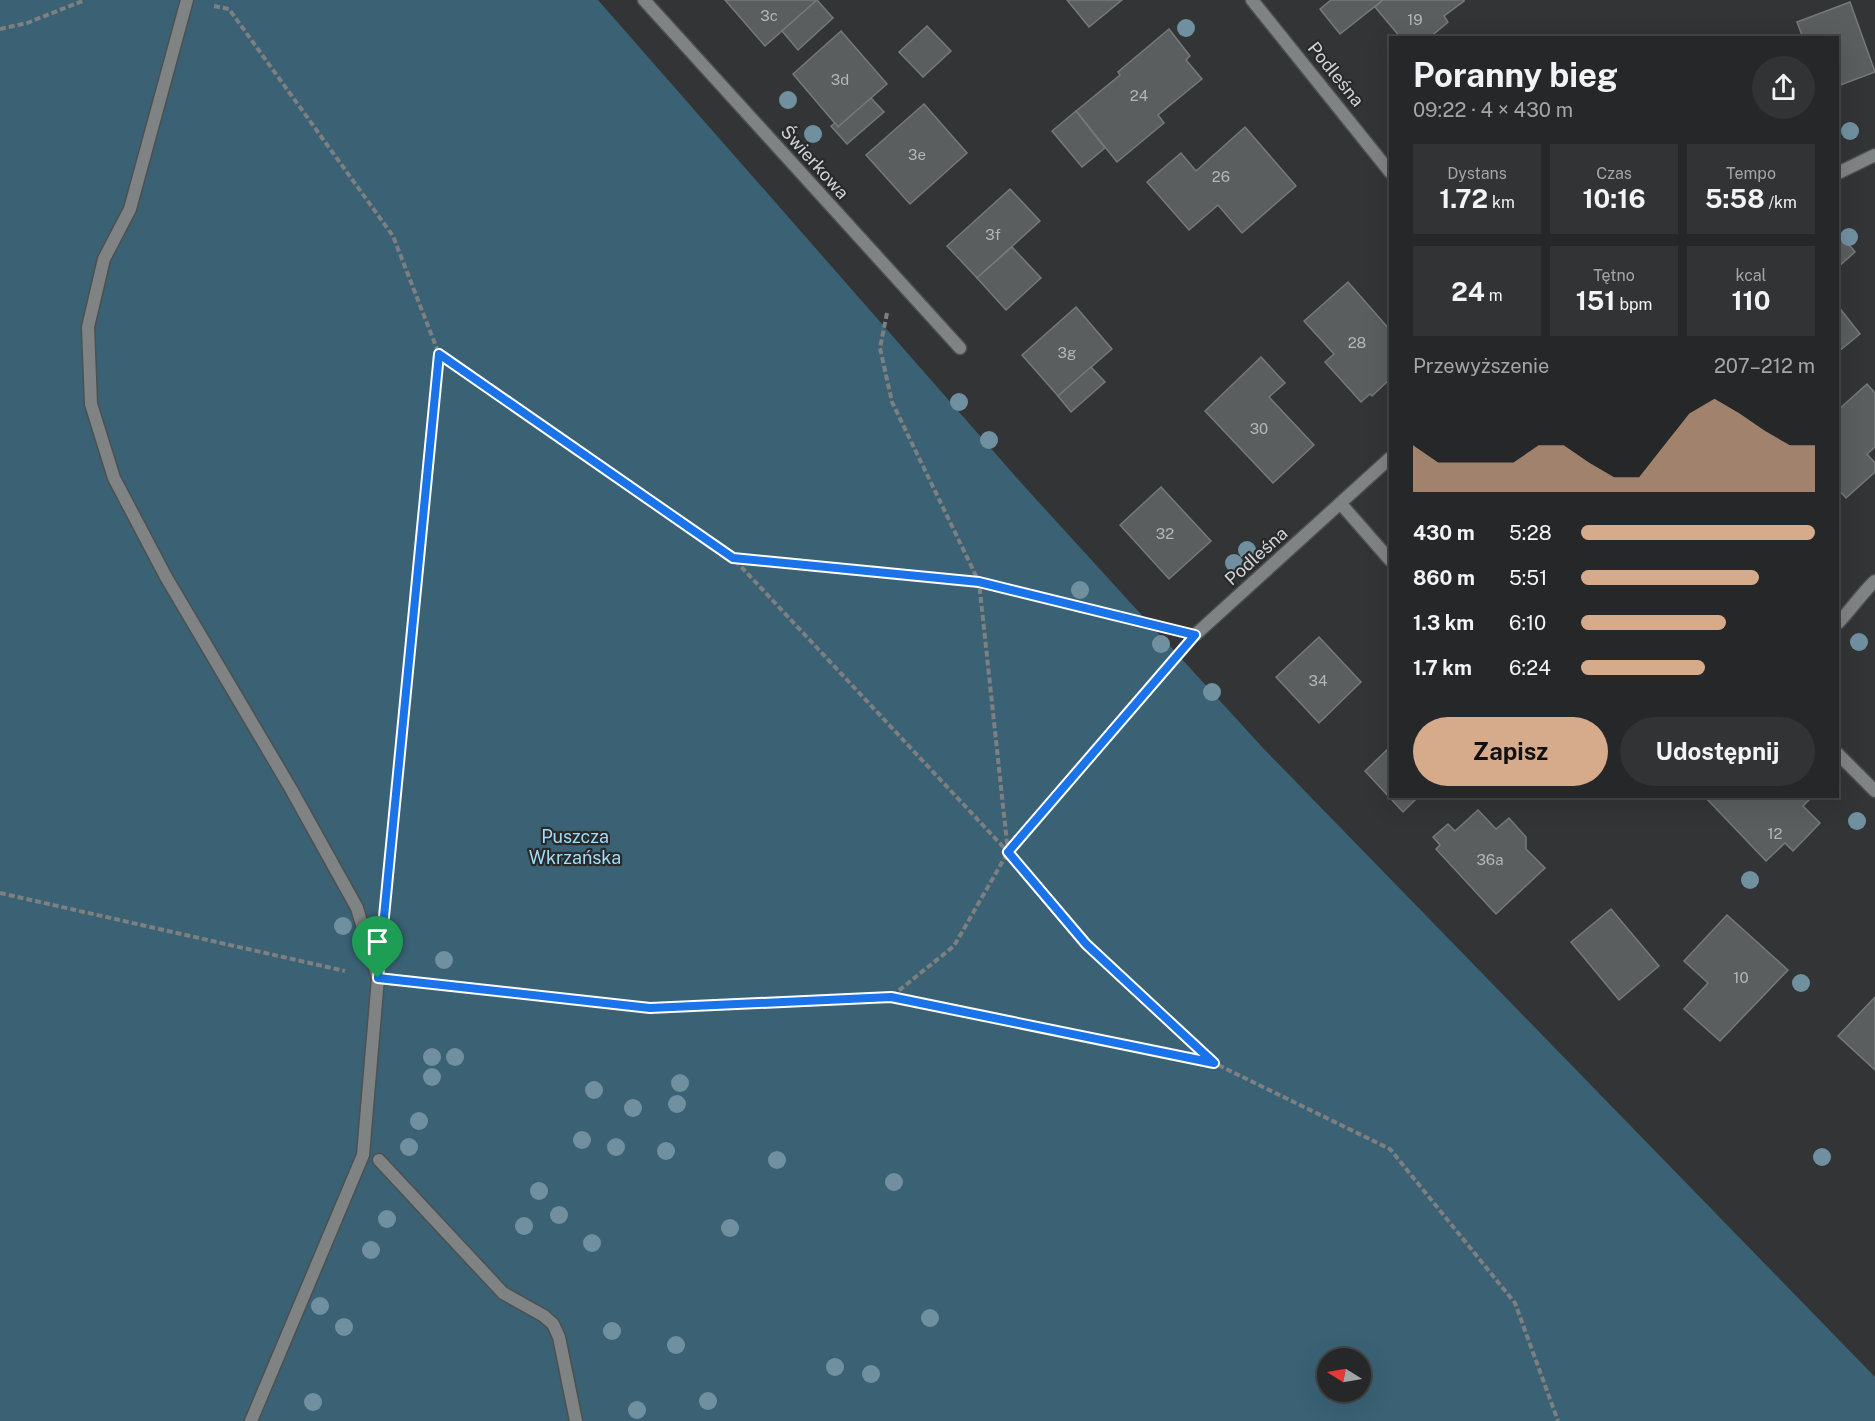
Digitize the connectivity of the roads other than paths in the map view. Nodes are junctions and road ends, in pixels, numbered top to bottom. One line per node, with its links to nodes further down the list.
1 (187, 0): 17 (street)
2 (644, 0): 7 (street, Świerkowa)
3 (1252, 0): 5 (street, Podleśna)
4 (1875, 155): 6 (street)
5 (1389, 171)
6 (1839, 173)
7 (960, 348)
8 (1389, 459): 9 (street, Podleśna)
9 (1341, 504): 10 (street); 13 (street, Podleśna)
10 (1389, 559)
11 (1875, 581): 12 (street)
12 (1839, 622)
13 (1195, 635)
14 (1839, 755): 15 (street)
15 (1875, 790)
16 (379, 1160): 18 (street)
17 (251, 1421)
18 (576, 1421)

